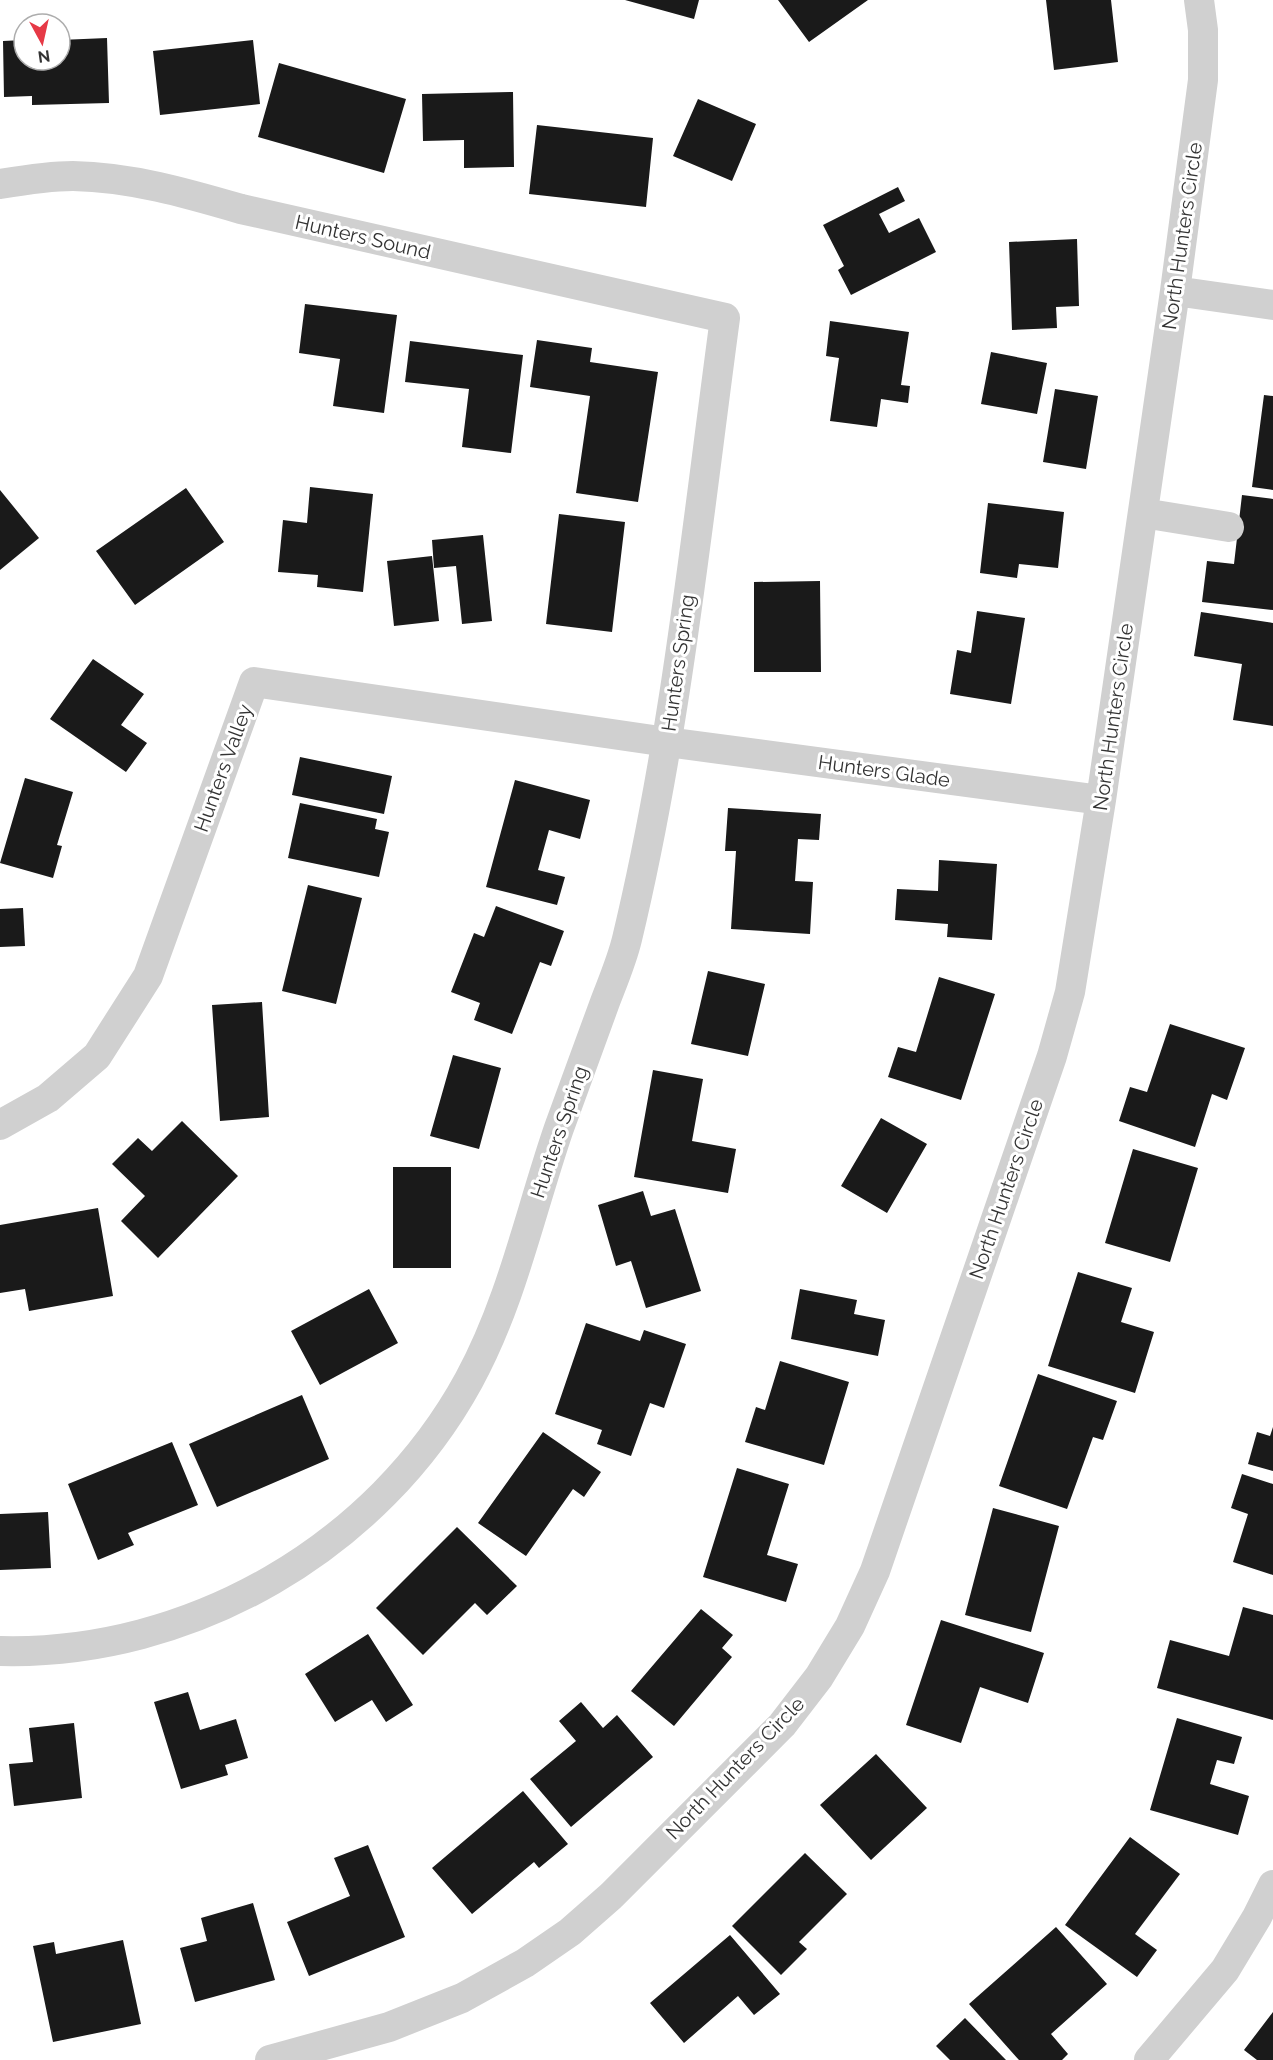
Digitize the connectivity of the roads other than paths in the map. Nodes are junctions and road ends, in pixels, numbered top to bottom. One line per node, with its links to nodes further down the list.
1 (1199, 0): 3 (street, North Hunters Circle)
2 (0, 184): 5 (street, Hunters Sound)
3 (1175, 291): 4 (street); 6 (street, North Hunters Circle)
4 (1273, 305)
5 (725, 318): 8 (street, Hunters Spring)
6 (1143, 513): 7 (street); 9 (street, North Hunters Circle)
7 (1229, 527)
8 (667, 742): 9 (street, Hunters Glade); 10 (street, Hunters Valley); 11 (street, Hunters Spring)
9 (1101, 800): 14 (street, North Hunters Circle)
10 (0, 1125)
11 (0, 1651)
12 (1273, 1884): 13 (street)
13 (1156, 2057)
14 (270, 2060)

